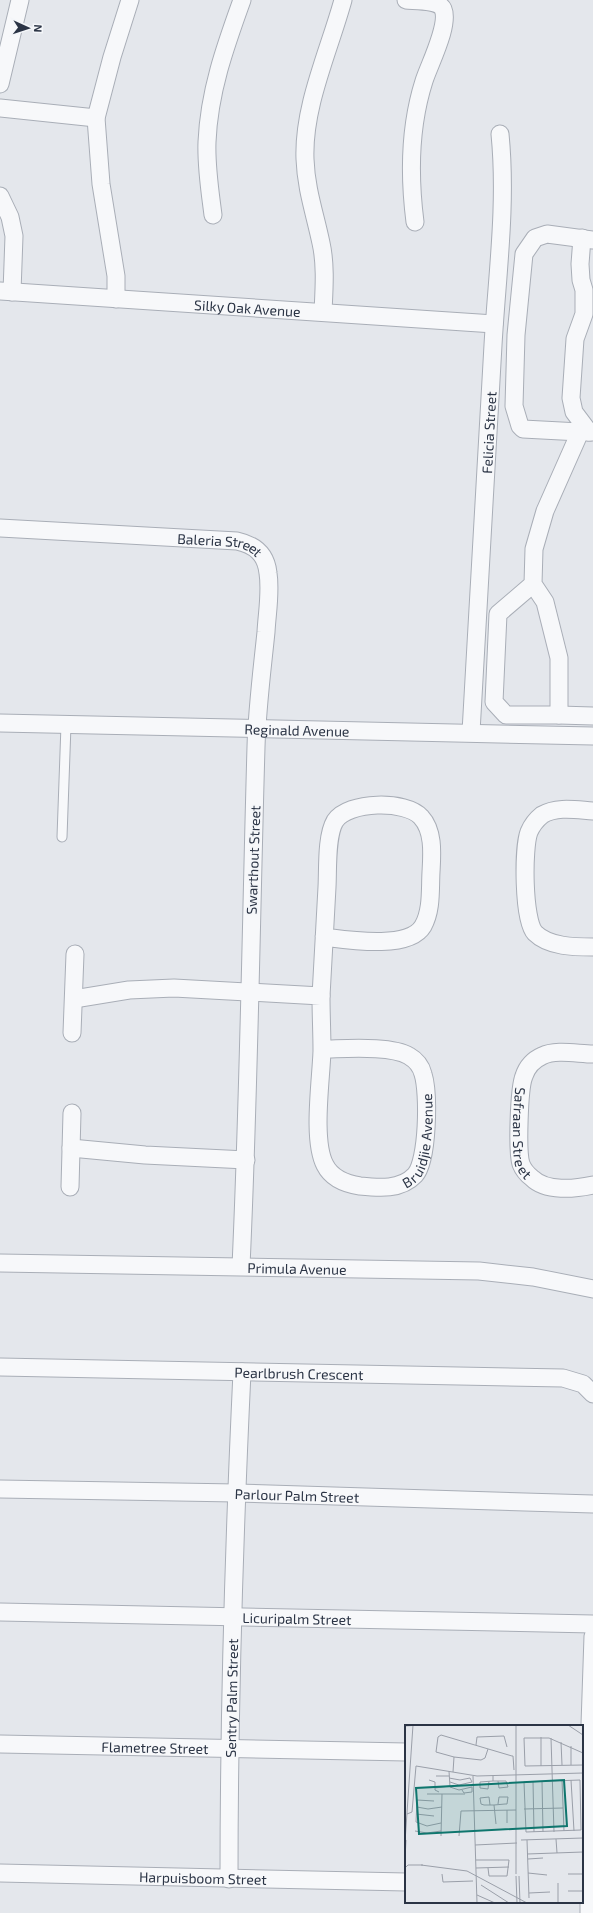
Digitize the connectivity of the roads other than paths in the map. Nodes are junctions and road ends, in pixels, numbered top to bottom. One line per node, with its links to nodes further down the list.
1 (20, 0): 6 (street)
2 (130, 0): 8 (street)
3 (242, 0): 11 (street)
4 (343, 0): 16 (street)
5 (406, 0): 12 (street)
6 (0, 84)
7 (0, 108): 8 (street)
8 (96, 118): 15 (street)
9 (500, 134): 17 (street, Felicia Street)
10 (0, 196): 14 (street)
11 (213, 215)
12 (416, 222)
13 (588, 239): 18 (street); 18 (street)
14 (6, 292): 15 (street, Silky Oak Avenue)
15 (116, 299): 16 (street, Silky Oak Avenue)
16 (324, 312): 17 (street, Silky Oak Avenue)
17 (494, 324): 26 (street, Felicia Street)
18 (587, 432): 20 (street)
19 (0, 528): 25 (street, Baleria Street)
20 (533, 584): 21 (street); 21 (street)
21 (559, 715): 22 (street)
22 (593, 716)
23 (0, 723): 24 (street, Reginald Avenue)
24 (66, 725): 25 (street, Reginald Avenue); 29 (lane)
25 (257, 727): 26 (street, Reginald Avenue); 33 (street, Swarthout Street)
26 (471, 732): 27 (street, Reginald Avenue)
27 (593, 736)
28 (593, 811): 31 (street)
29 (62, 837)
30 (324, 937): 30 (street, Bruidjie Avenue); 34 (street, Bruidjie Avenue)
31 (593, 947)
32 (75, 954): 35 (street)
33 (250, 992): 34 (street); 35 (street); 41 (street, Swarthout Street)
34 (321, 996): 37 (street, Bruidjie Avenue)
35 (74, 998): 36 (street)
36 (72, 1033)
37 (322, 1049): 37 (street, Bruidjie Avenue)
38 (593, 1054): 42 (street, Safraan Street)
39 (72, 1113): 40 (street)
40 (71, 1148): 41 (street); 43 (street)
41 (246, 1160): 45 (street, Swarthout Street)
42 (593, 1185)
43 (70, 1187)
44 (0, 1263): 45 (street, Primula Avenue)
45 (241, 1266): 46 (street, Primula Avenue)
46 (593, 1289)
47 (0, 1367): 48 (street, Pearlbrush Crescent)
48 (242, 1372): 49 (street, Pearlbrush Crescent); 51 (street, Sentry Palm Street)
49 (593, 1394)
50 (0, 1489): 51 (street, Parlour Palm Street)
51 (236, 1492): 52 (street, Parlour Palm Street); 54 (street, Sentry Palm Street)
52 (593, 1504)
53 (0, 1612): 54 (street, Licuripalm Street)
54 (233, 1618): 55 (street, Licuripalm Street); 58 (street, Sentry Palm Street)
55 (593, 1624)
56 (593, 1636): 60 (street)
57 (0, 1744): 58 (street, Flametree Street)
58 (229, 1750): 59 (street, Flametree Street); 62 (street, Sentry Palm Street)
59 (405, 1752)
60 (588, 1754): 64 (street)
61 (0, 1873): 62 (street, Harpuisboom Street)
62 (229, 1879): 63 (street, Harpuisboom Street)
63 (405, 1882)
64 (586, 1884): 65 (street)
65 (590, 1913)

